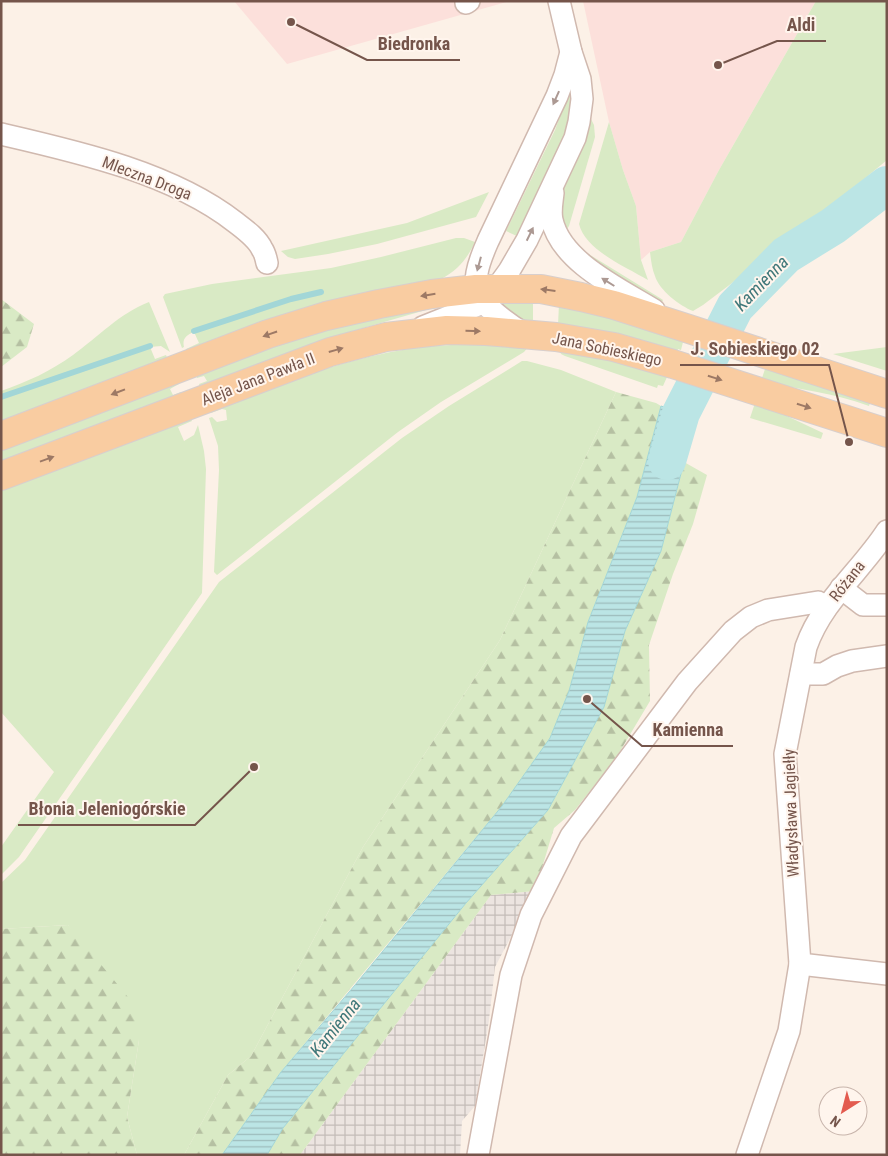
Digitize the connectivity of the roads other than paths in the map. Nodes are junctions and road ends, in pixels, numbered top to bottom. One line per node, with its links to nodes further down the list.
1 (560, 1): 2 (street)
2 (571, 52): 4 (street); 6 (street, one-way to 6)
3 (1, 134): 5 (street, Mleczna Droga)
4 (557, 179): 6 (street, one-way to 4); 7 (street, one-way to 4)
5 (267, 263)
6 (485, 294): 7 (main road, one-way to 6); 8 (street); 9 (street); 12 (main road, one-way to 12)
7 (684, 328): 10 (main road)
8 (407, 334): 9 (main road, Aleja Jana Pawła II, one-way to 9); 13 (main road, Aleja Jana Pawła II, one-way to 8)
9 (525, 334): 11 (main road, Jana Sobieskiego, one-way to 11)
10 (887, 394)
11 (887, 434)
12 (1, 436)
13 (1, 476)
14 (887, 531): 15 (street, Różana)
15 (841, 588): 16 (street); 17 (street, Różana)
16 (887, 605)
17 (826, 608): 19 (street, Władysława Jagiełły); 22 (street)
18 (887, 656): 19 (street)
19 (801, 674): 20 (street, Władysława Jagiełły)
20 (800, 964): 21 (street); 23 (street, Władysława Jagiełły)
21 (887, 974)
22 (478, 1155)
23 (747, 1155)

